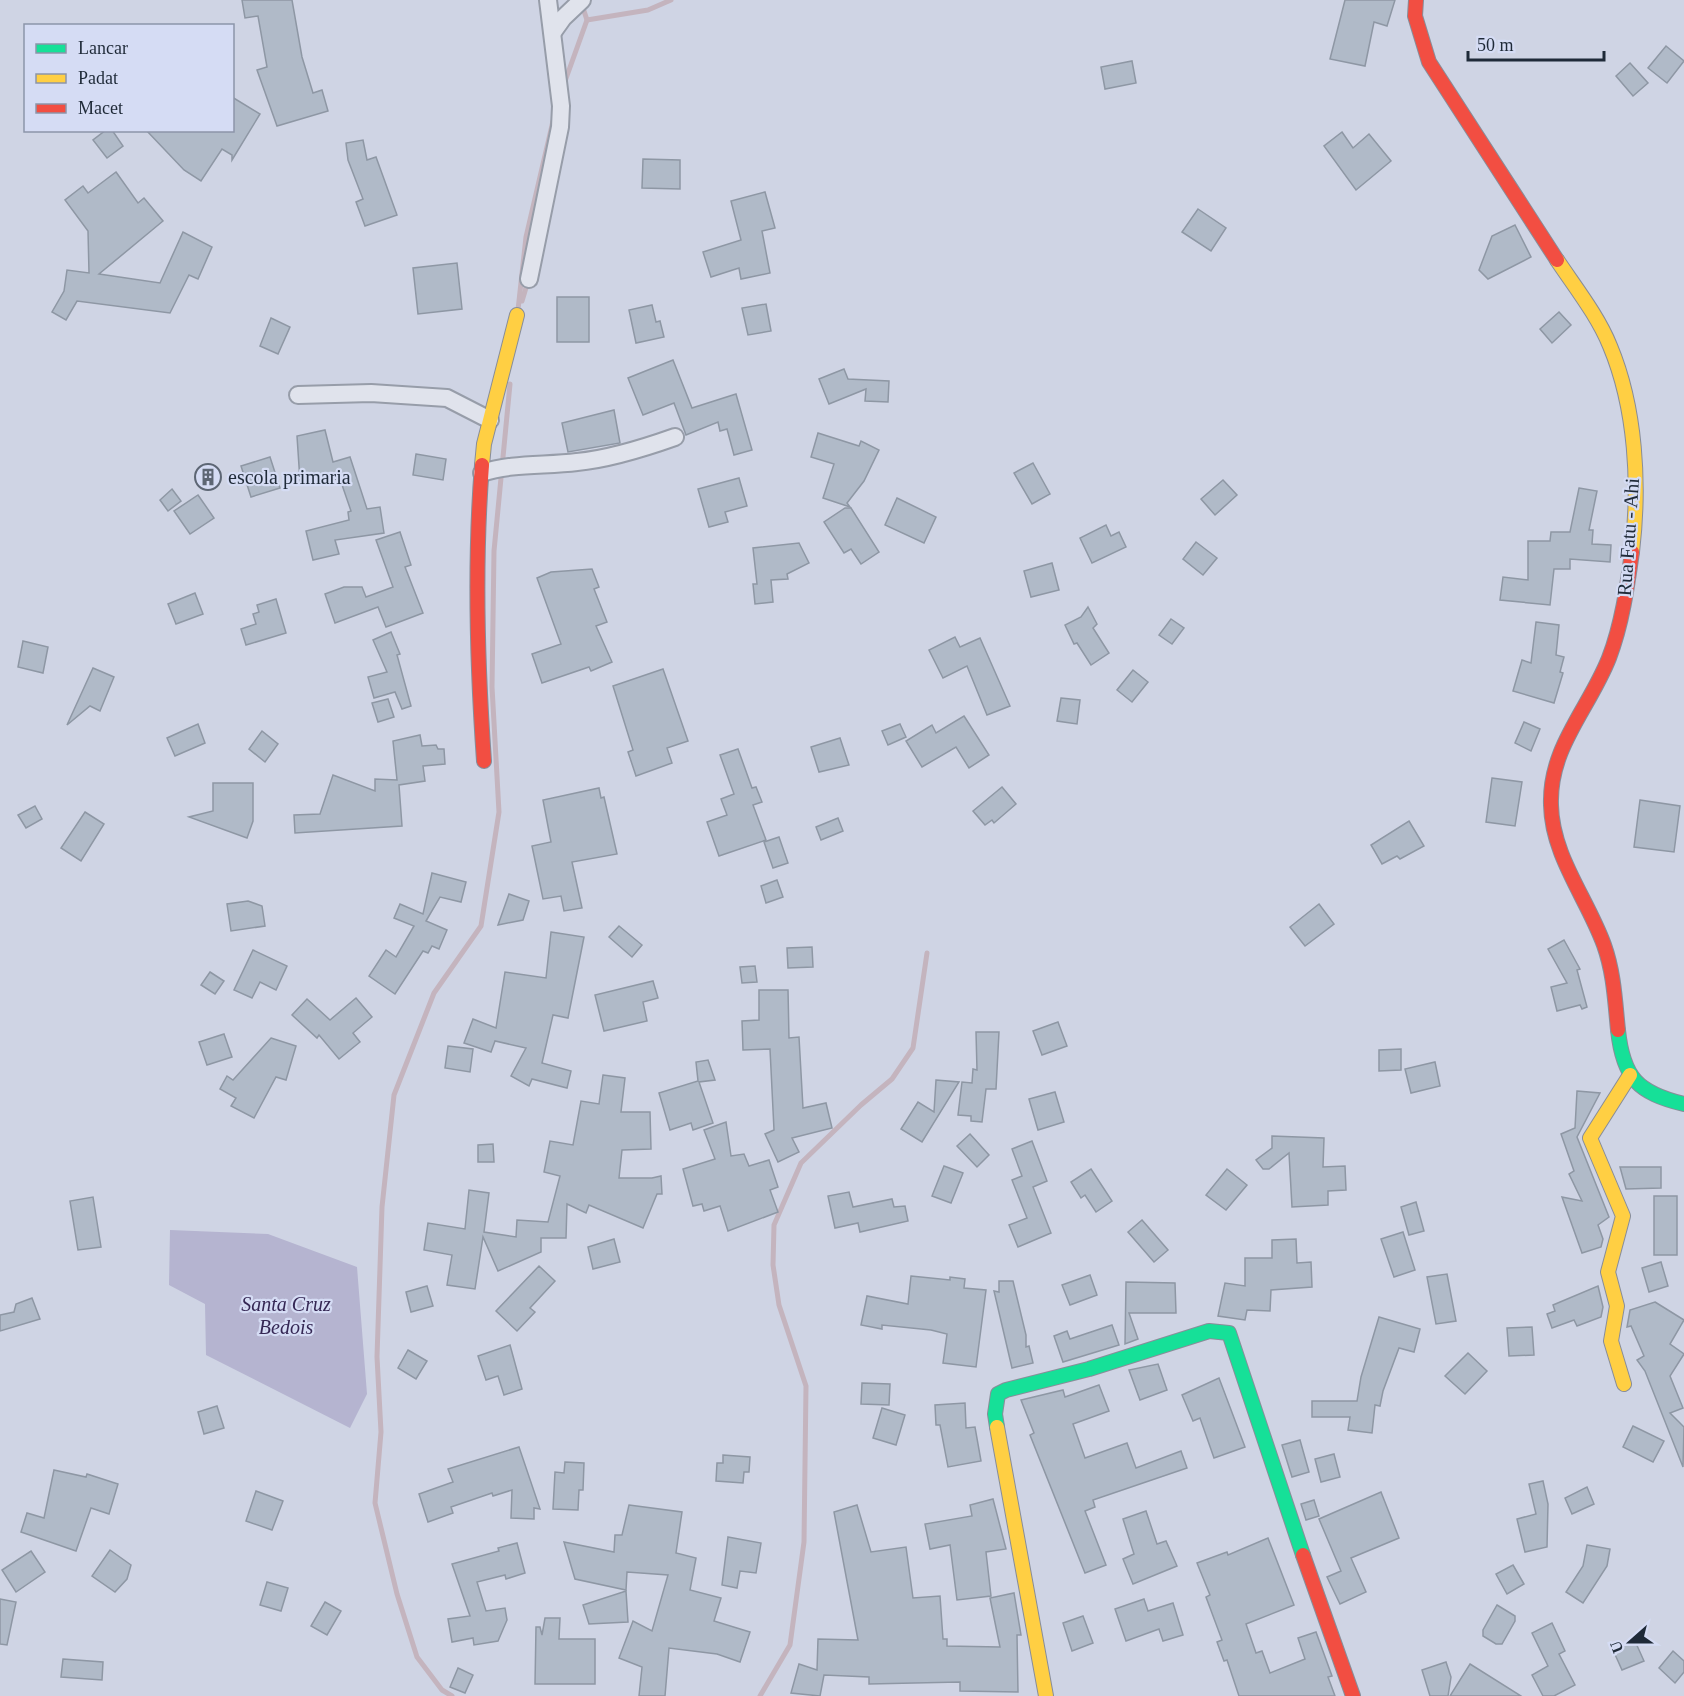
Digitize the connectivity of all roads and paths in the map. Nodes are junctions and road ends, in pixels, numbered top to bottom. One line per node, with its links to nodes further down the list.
1 (548, 0): 4 (street)
2 (582, 0): 4 (street)
3 (1416, 0): 12 (street, Rua Fatu - Ahi)
4 (553, 32): 5 (street)
5 (529, 279)
6 (517, 315): 8 (street)
7 (298, 394): 8 (street)
8 (490, 420): 10 (street)
9 (675, 437): 10 (street)
10 (482, 473): 11 (street)
11 (484, 761)
12 (1630, 1075): 13 (street); 14 (street)
13 (1684, 1104)
14 (1624, 1384)
15 (1046, 1696): 16 (street)
16 (1353, 1696)

